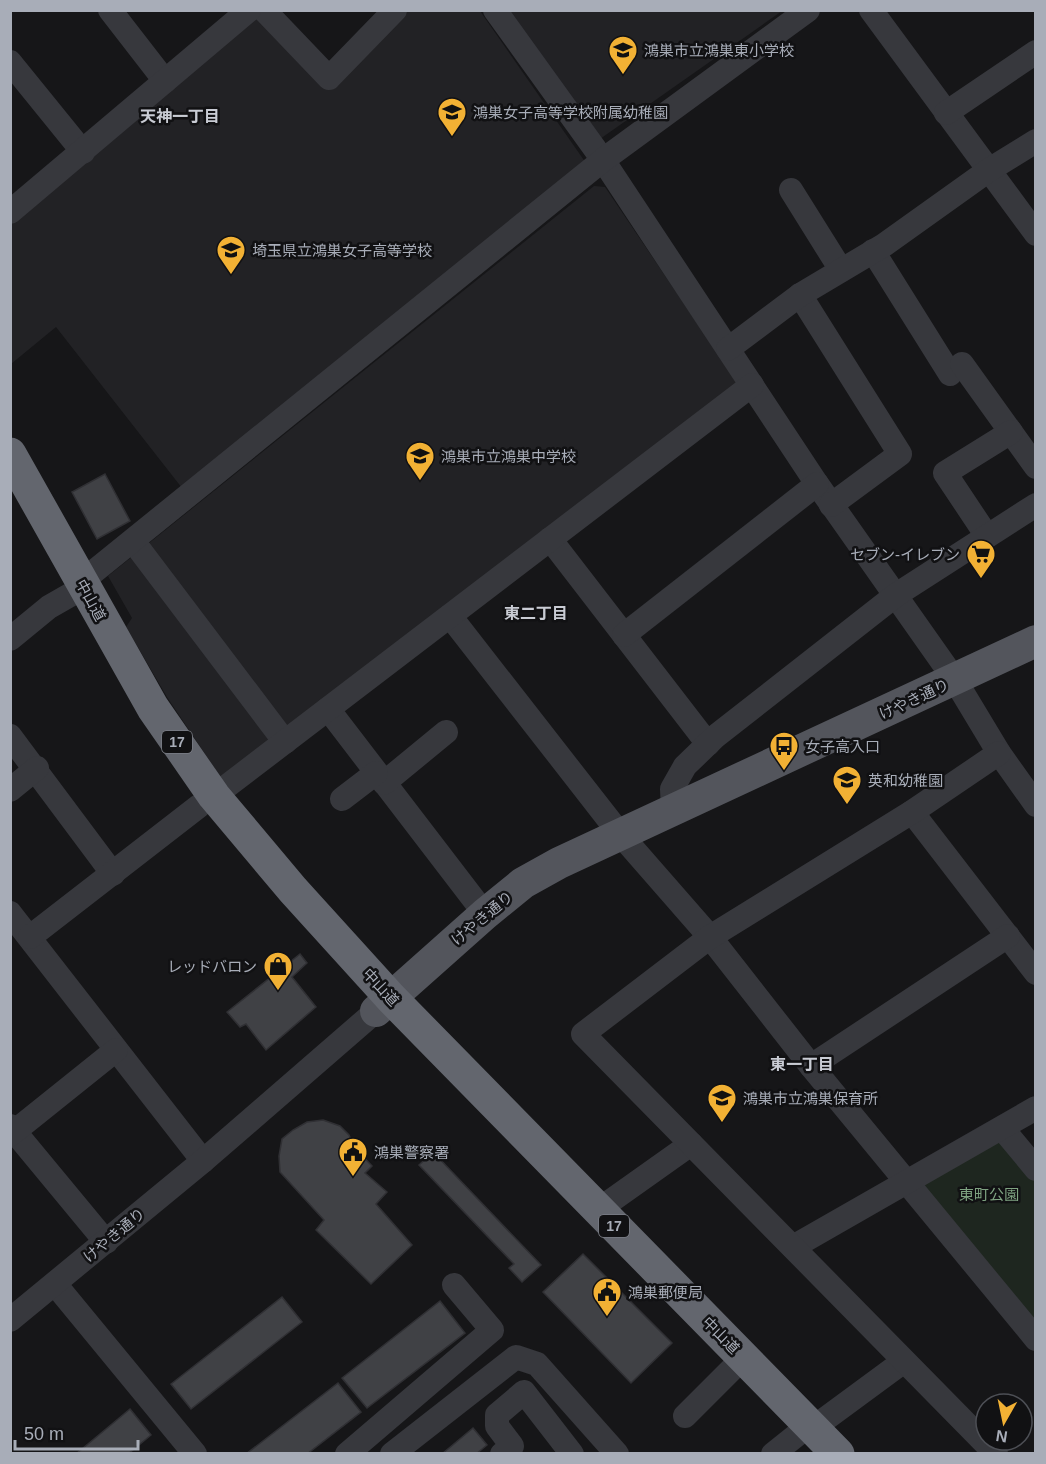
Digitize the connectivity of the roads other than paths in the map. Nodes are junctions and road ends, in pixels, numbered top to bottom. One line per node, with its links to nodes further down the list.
1 (110, 10): 10 (street)
2 (249, 10): 10 (street)
3 (264, 10): 4 (street)
4 (395, 10)
5 (495, 10): 14 (street)
6 (808, 10): 14 (street)
7 (871, 10): 11 (street)
8 (1035, 52): 11 (street)
9 (10, 62): 13 (street)
10 (165, 81): 13 (street)
11 (946, 113): 15 (street)
12 (1035, 141): 15 (street)
13 (83, 152): 17 (street)
14 (603, 160): 22 (street); 33 (street)
15 (989, 170): 18 (street); 19 (street)
16 (791, 190): 20 (street)
17 (10, 212)
18 (1035, 234)
19 (873, 251): 20 (street); 24 (street)
20 (841, 270): 21 (street)
21 (800, 295): 22 (street); 29 (street)
22 (728, 349): 23 (street)
23 (752, 385): 27 (street); 32 (street)
24 (1011, 432): 26 (street); 31 (street)
25 (10, 454): 34 (highway, 中山道 / 17)
26 (1035, 467)
27 (817, 484): 29 (street); 37 (street)
28 (10, 488): 34 (highway, 中山道 / 17)
29 (831, 505): 35 (street)
30 (1035, 505): 31 (street)
31 (987, 536): 35 (street)
32 (550, 539): 36 (street); 37 (street)
33 (133, 541): 34 (street); 44 (street)
34 (75, 588): 38 (street); 52 (highway, 中山道 / 17)
35 (896, 595): 40 (street); 45 (street)
36 (450, 616): 41 (street); 55 (street)
37 (624, 635): 45 (street)
38 (10, 639)
39 (1035, 641): 40 (main road, けやき通り)
40 (954, 680): 46 (street); 53 (main road, けやき通り)
41 (327, 709): 44 (street); 48 (street)
42 (446, 732): 48 (street)
43 (10, 736): 47 (street)
44 (285, 742): 52 (street)
45 (708, 744): 53 (street)
46 (999, 753): 50 (street); 54 (street)
47 (37, 768): 49 (street); 56 (street)
48 (380, 778): 51 (street); 58 (street)
49 (10, 790)
50 (1032, 792)
51 (342, 799)
52 (206, 801): 56 (street); 63 (highway, 中山道 / 17)
53 (673, 810): 55 (main road, けやき通り)
54 (912, 812): 59 (street); 61 (street)
55 (620, 834): 58 (main road, けやき通り); 61 (street)
56 (113, 874): 60 (street)
57 (10, 913): 60 (street)
58 (485, 914): 63 (main road, けやき通り)
59 (1008, 936): 62 (street); 65 (street)
60 (30, 937): 64 (street)
61 (710, 937): 65 (street); 69 (street)
62 (1035, 973)
63 (383, 1004): 70 (street, けやき通り); 73 (highway, 中山道 / 17); 81 (highway, 中山道 / 17)
64 (116, 1050): 68 (street); 70 (street)
65 (811, 1066): 72 (street)
66 (1035, 1108): 67 (street)
67 (1002, 1128): 71 (street); 72 (street)
68 (12, 1131): 74 (street)
69 (691, 1144): 73 (street); 75 (street)
70 (203, 1161): 74 (street, けやき通り)
71 (1035, 1169)
72 (906, 1183): 75 (street); 79 (street)
73 (598, 1210): 84 (highway, 中山道 / 17)
74 (106, 1242): 76 (street, けやき通り)
75 (793, 1247): 80 (street)
76 (55, 1284): 78 (street, けやき通り); 87 (street)
77 (454, 1285): 83 (street)
78 (10, 1320)
79 (1035, 1339)
80 (904, 1361): 84 (street); 92 (street)
81 (732, 1369): 82 (street); 84 (highway, 中山道 / 17)
82 (685, 1416)
83 (384, 1422): 85 (street); 88 (street)
84 (800, 1442): 91 (highway, 中山道 / 17)
85 (397, 1450): 90 (street)
86 (510, 1450): 89 (street)
87 (195, 1454)
88 (347, 1454)
89 (572, 1454)
90 (617, 1454)
91 (838, 1454)
92 (996, 1454)

